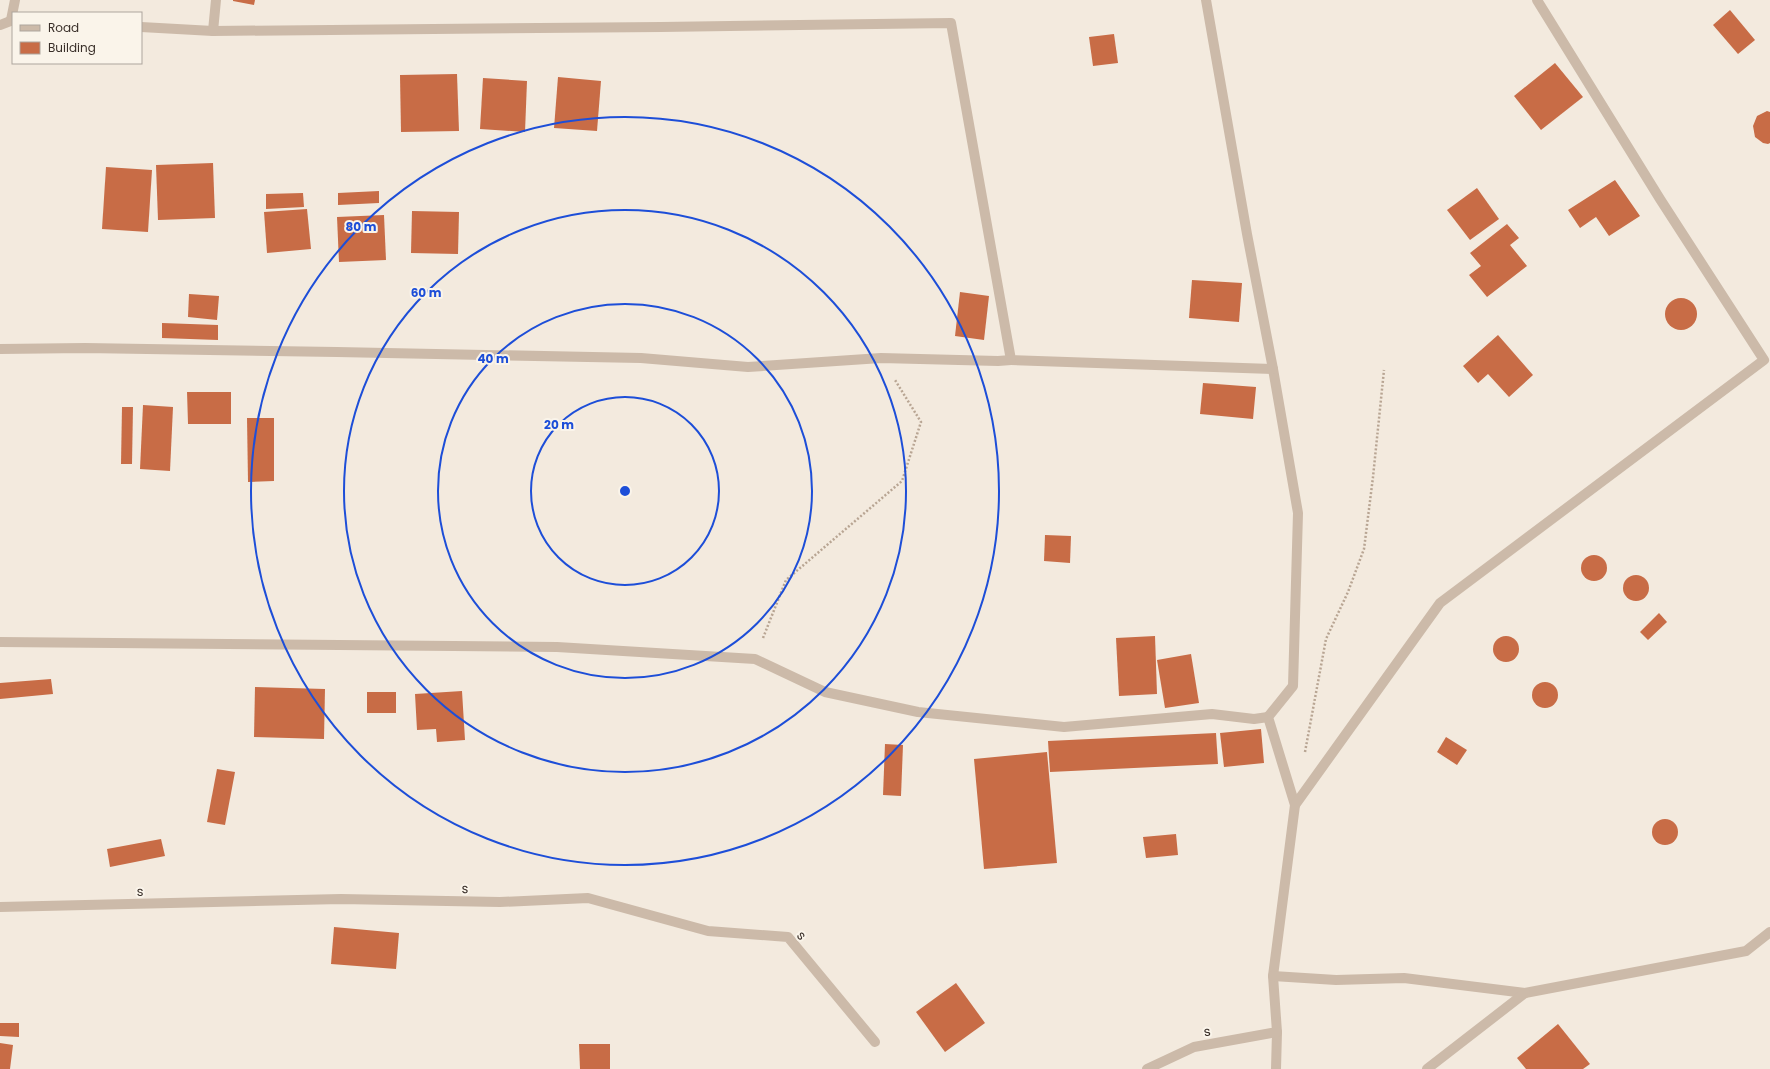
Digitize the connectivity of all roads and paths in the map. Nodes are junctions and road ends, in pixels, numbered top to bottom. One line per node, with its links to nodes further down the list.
1 (15, 0): 5 (street)
2 (216, 0): 9 (street)
3 (1206, 0): 14 (street)
4 (1537, 0): 12 (street)
5 (13, 12)
6 (12, 20): 7 (street)
7 (0, 25)
8 (142, 27): 9 (street)
9 (213, 31): 13 (street)
10 (0, 349): 11 (street)
11 (881, 358): 13 (street); 17 (path)
12 (1767, 358): 20 (street)
13 (1011, 360): 14 (street)
14 (1273, 369): 18 (street)
15 (1384, 370): 19 (path)
16 (0, 642): 17 (street)
17 (755, 659): 18 (street)
18 (1268, 717): 20 (street)
19 (1303, 760)
20 (1295, 805): 23 (street)
21 (0, 907): 26 (street, s)
22 (1770, 932): 24 (street)
23 (1273, 976): 24 (street); 25 (street)
24 (1525, 993): 29 (street)
25 (1277, 1032): 27 (street, s); 28 (street)
26 (875, 1042)
27 (1147, 1069)
28 (1276, 1069)
29 (1427, 1069)

